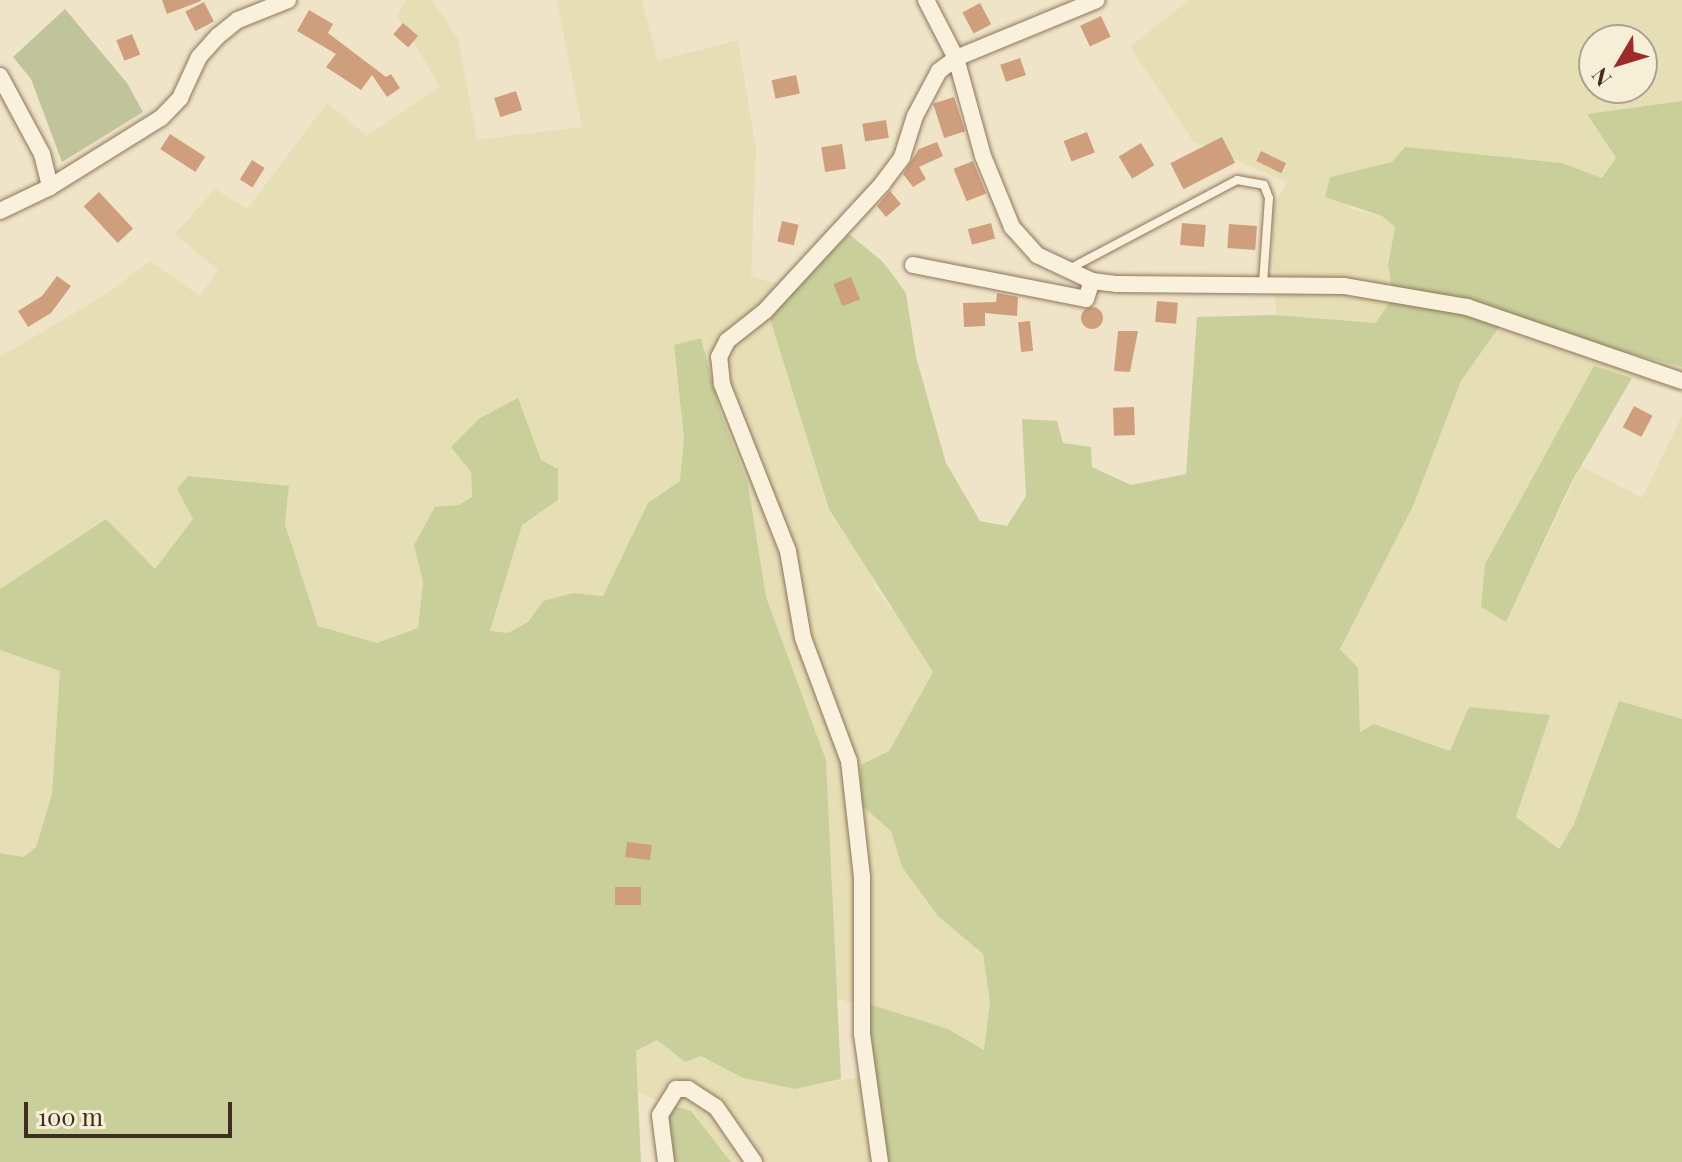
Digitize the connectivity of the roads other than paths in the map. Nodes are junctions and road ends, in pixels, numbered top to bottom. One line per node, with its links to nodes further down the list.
1 (288, 0): 6 (street)
2 (926, 0): 4 (street)
3 (1097, 0): 4 (street)
4 (956, 58): 9 (street); 15 (street)
5 (0, 76): 6 (street)
6 (50, 187): 7 (street)
7 (0, 211)
8 (913, 265): 10 (street)
9 (1068, 270): 10 (street); 11 (lane)
10 (1092, 281): 11 (street)
11 (1263, 283): 12 (street)
12 (1682, 381)
13 (666, 1162): 14 (street)
14 (754, 1162)
15 (880, 1162)

